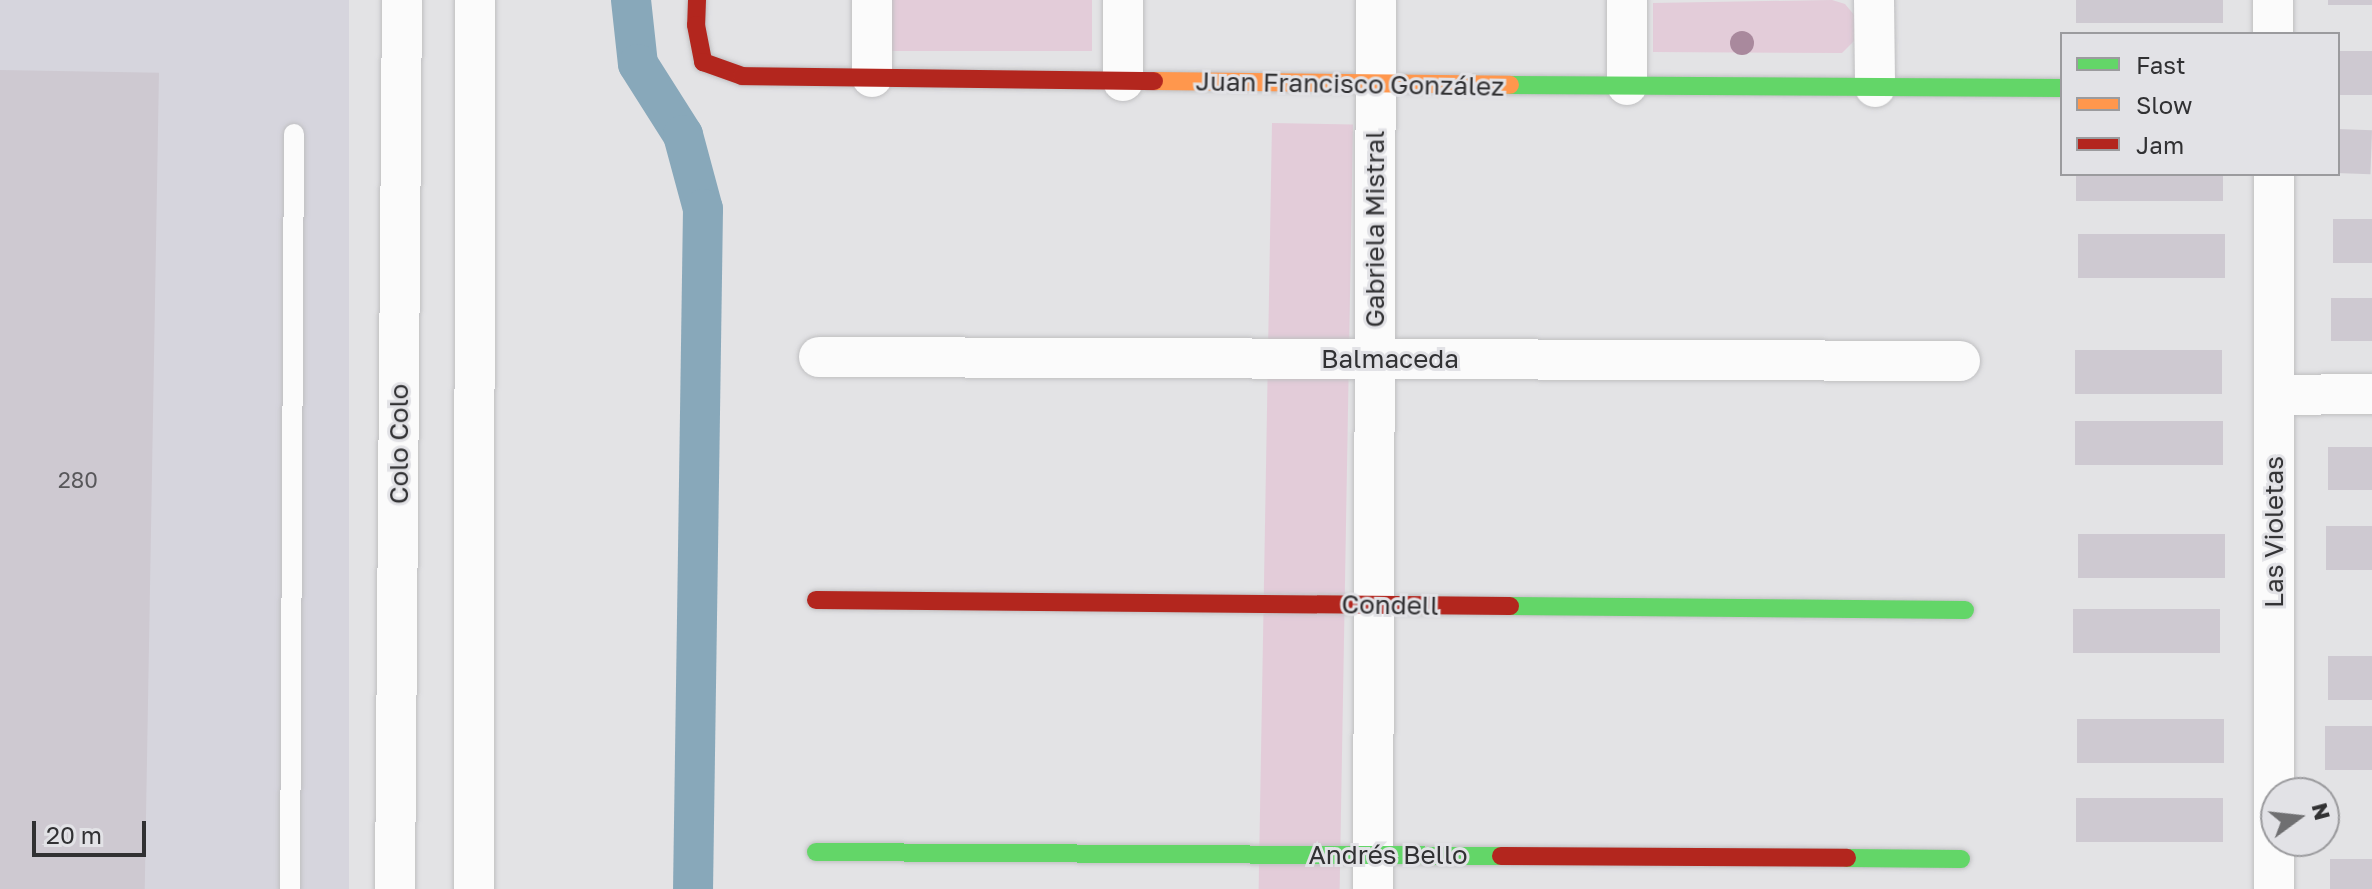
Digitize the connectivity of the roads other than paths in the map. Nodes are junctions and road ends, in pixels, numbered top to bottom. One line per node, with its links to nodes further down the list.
1 (402, 0): 31 (street, Colo Colo)
2 (475, 0): 32 (street)
3 (697, 0): 11 (street, Juan Francisco González)
4 (872, 0): 11 (street)
5 (1123, 0): 12 (street)
6 (1376, 0): 13 (street, Gabriela Mistral)
7 (1627, 0): 14 (street)
8 (1874, 0): 15 (street)
9 (2273, 0): 10 (street)
10 (2273, 32)
11 (872, 77): 12 (street, Juan Francisco González)
12 (1123, 81): 13 (street, Juan Francisco González)
13 (1375, 85): 14 (street, Juan Francisco González); 20 (street, Gabriela Mistral)
14 (1627, 85): 15 (street, Juan Francisco González)
15 (1875, 87): 16 (street, Juan Francisco González)
16 (2060, 88)
17 (294, 134): 30 (lane)
18 (2274, 176): 23 (street, Las Violetas)
19 (819, 357): 20 (street, Balmaceda)
20 (1375, 359): 21 (street, Balmaceda); 25 (street, Gabriela Mistral)
21 (1960, 361)
22 (2372, 394): 23 (street)
23 (2274, 395): 33 (street, Las Violetas)
24 (816, 600): 25 (street, Condell)
25 (1374, 605): 26 (street, Condell); 29 (street, Gabriela Mistral)
26 (1965, 610)
27 (816, 852): 29 (street, Andrés Bello)
28 (1961, 859): 29 (street, Andrés Bello)
29 (1373, 872)
30 (290, 889)
31 (395, 889)
32 (474, 889)
33 (2274, 889)

